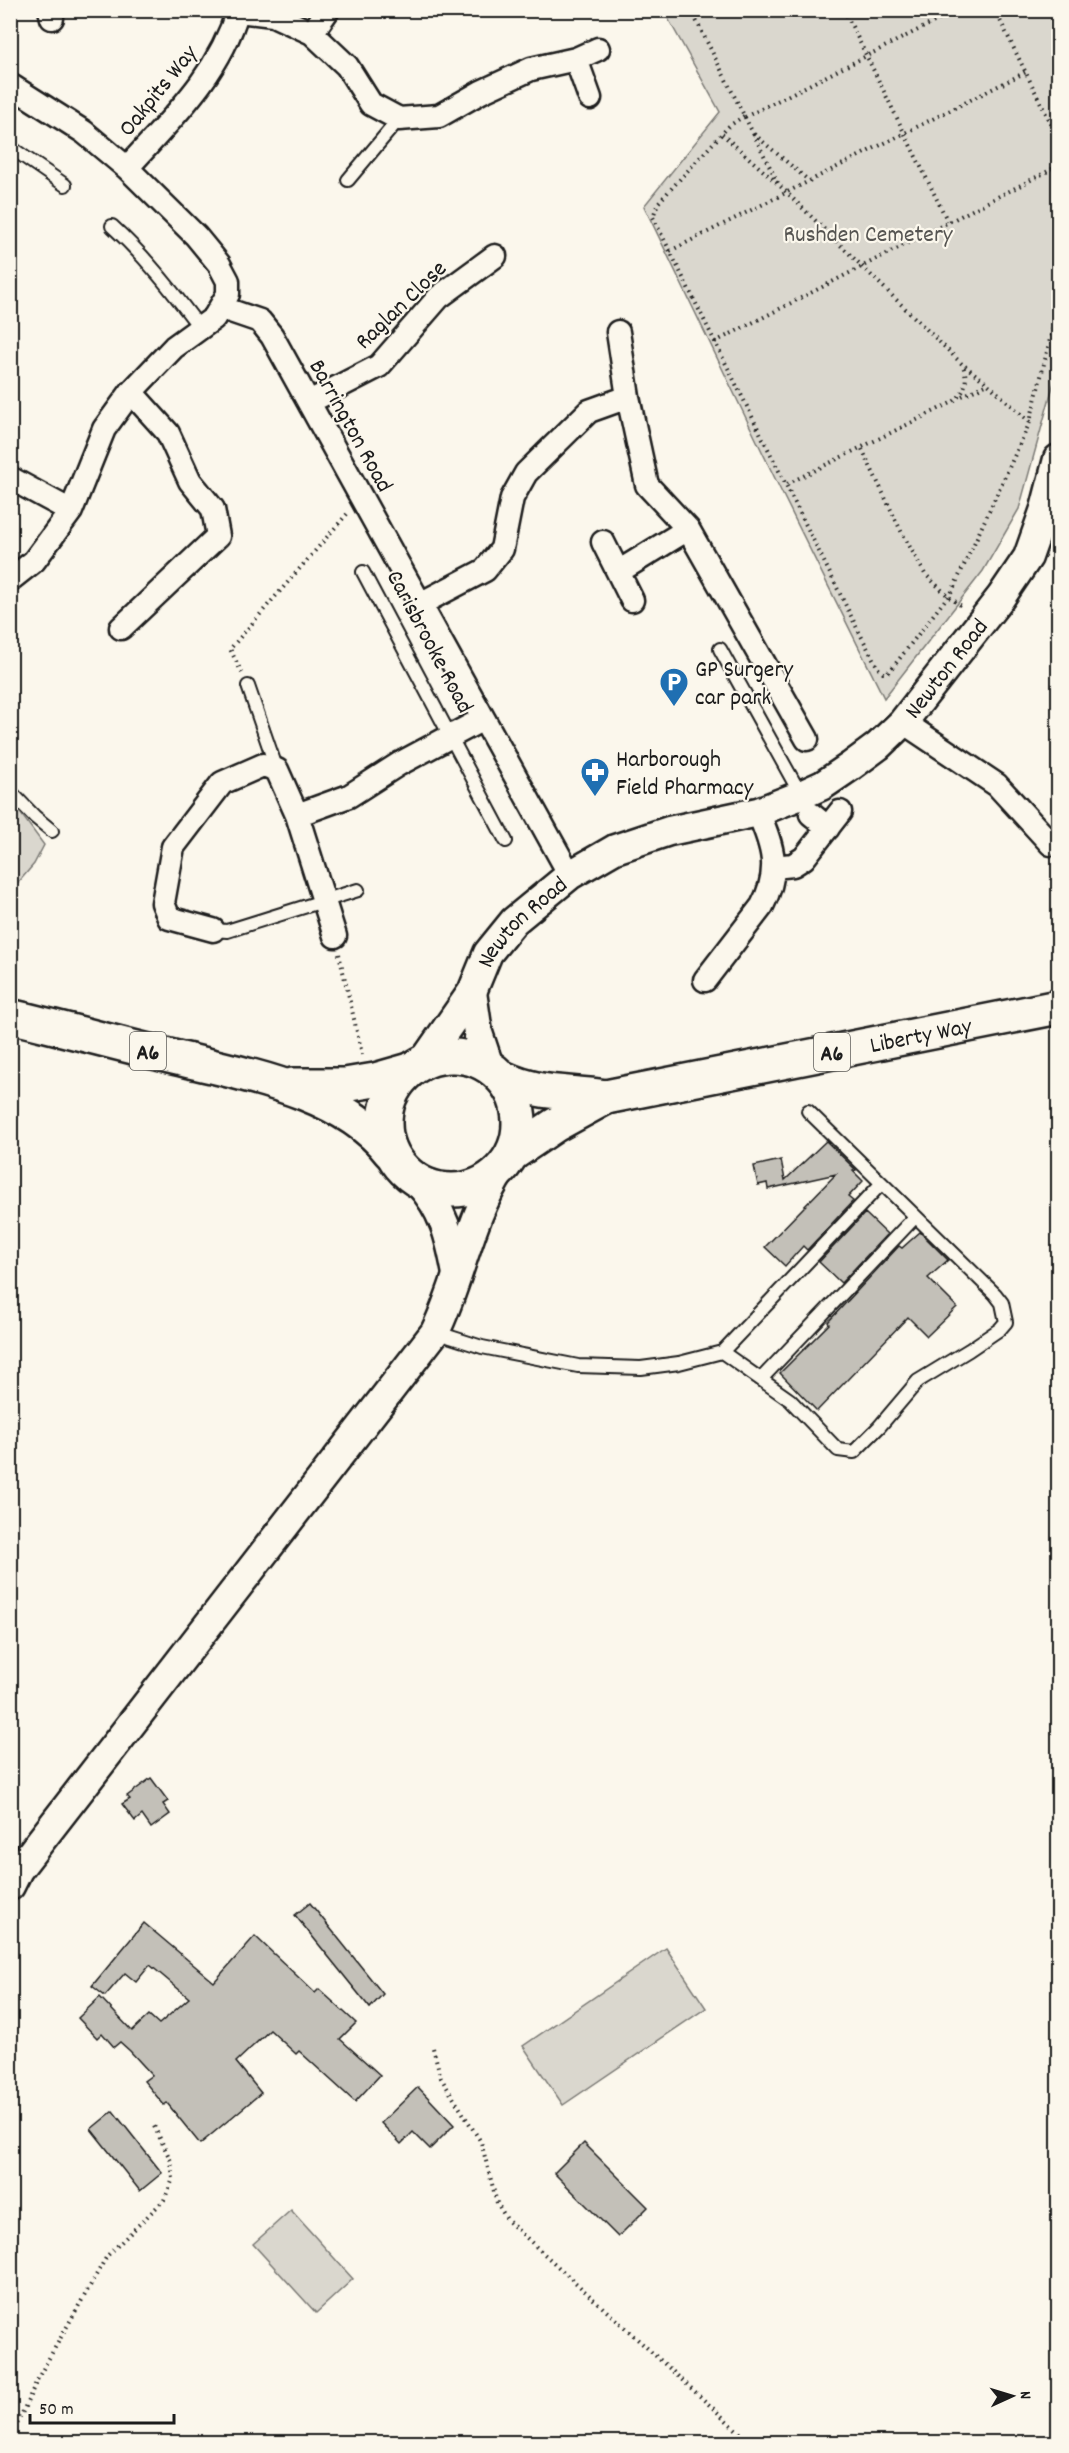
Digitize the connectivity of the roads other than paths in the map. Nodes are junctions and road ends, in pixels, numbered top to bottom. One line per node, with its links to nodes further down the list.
1 (328, 10): 3 (street)
2 (238, 11): 3 (street); 10 (street, Oakpits Way)
3 (312, 33): 8 (street)
4 (598, 49): 5 (street)
5 (576, 59): 7 (street); 8 (street)
6 (10, 85): 10 (street)
7 (590, 98)
8 (399, 119): 11 (lane)
9 (10, 147): 12 (lane)
10 (128, 168): 15 (street)
11 (348, 180)
12 (65, 185)
13 (112, 226): 16 (lane)
14 (495, 256): 20 (street, Raglan Close)
15 (222, 308): 16 (street); 20 (street, Barrington Road)
16 (200, 328): 18 (street)
17 (618, 332): 19 (street)
18 (131, 392): 23 (street); 32 (street)
19 (628, 398): 25 (street); 31 (street)
20 (309, 402): 31 (street, Barrington Road)
21 (1059, 459): 24 (street, Newton Road)
22 (10, 478): 23 (street)
23 (71, 512): 29 (street)
24 (1052, 515): 36 (street, Newton Road)
25 (688, 530): 28 (street); 38 (street)
26 (603, 542): 28 (street)
27 (363, 572): 37 (lane, Carisbrooke Road)
28 (618, 572): 30 (street)
29 (10, 580)
30 (632, 600)
31 (420, 604): 35 (street, Barrington Road)
32 (121, 628)
33 (720, 649): 42 (lane)
34 (248, 686): 39 (lane)
35 (483, 719): 37 (street, Carisbrooke Road); 48 (street, Barrington Road)
36 (903, 722): 42 (street, Newton Road); 46 (street)
37 (451, 736): 43 (street, Carisbrooke Road); 45 (lane, Carisbrooke Road)
38 (807, 739)
39 (277, 770): 43 (street); 51 (street)
40 (10, 791): 44 (lane)
41 (758, 812): 42 (street, Newton Road); 47 (street); 48 (street, Newton Road)
42 (820, 812): 47 (street, Newton Road)
43 (297, 815): 50 (street)
44 (52, 831)
45 (506, 841)
46 (1051, 844)
47 (774, 867): 53 (street)
48 (570, 875): 54 (street, Newton Road)
49 (358, 890): 50 (lane)
50 (324, 900): 51 (lane); 52 (street)
51 (213, 930)
52 (335, 936)
53 (705, 980)
54 (472, 992): 57 (street, Newton Road); 58 (street, Newton Road)
55 (1059, 1007): 60 (highway, Liberty Way / A6)
56 (10, 1016): 59 (highway, A6)
57 (417, 1065): 58 (highway); 59 (highway, A6); 62 (highway)
58 (496, 1072): 60 (highway, Liberty Way / A6); 63 (highway)
59 (286, 1085): 62 (highway, A6)
60 (606, 1097): 63 (highway, Liberty Way / A6)
61 (808, 1112): 65 (lane)
62 (390, 1152): 64 (highway)
63 (507, 1161): 64 (highway); 67 (street)
64 (418, 1182): 67 (street)
65 (881, 1184): 66 (lane); 69 (lane)
66 (915, 1217): 70 (lane); 70 (lane)
67 (457, 1274): 68 (street)
68 (435, 1332): 69 (lane); 71 (street)
69 (722, 1352): 70 (lane)
70 (761, 1379)
71 (10, 1886)

